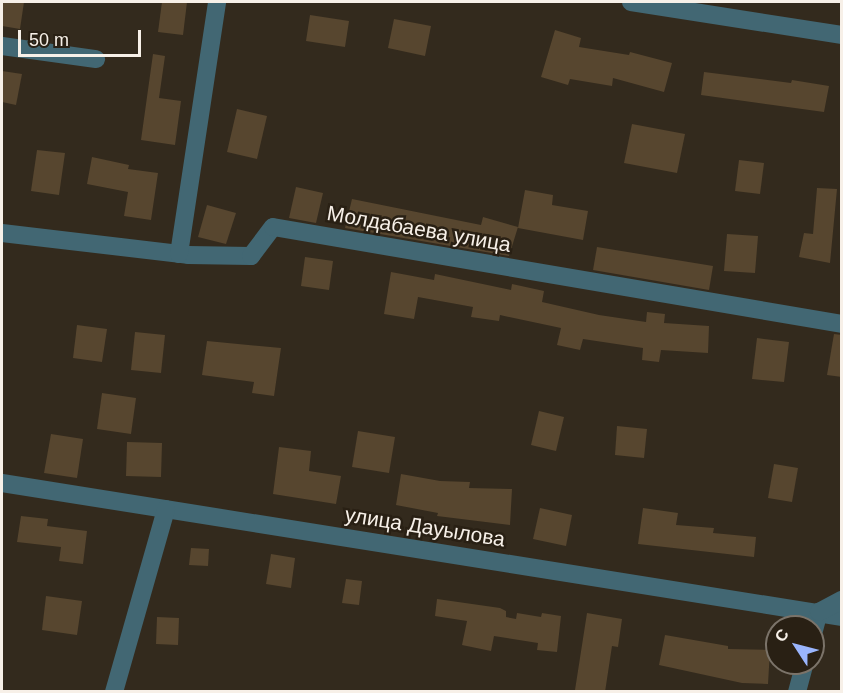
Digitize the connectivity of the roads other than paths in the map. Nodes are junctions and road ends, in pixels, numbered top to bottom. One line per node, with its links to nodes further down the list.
1 (217, 2): 7 (street)
2 (631, 2): 3 (street)
3 (842, 35)
4 (2, 46): 5 (street)
5 (96, 59)
6 (2, 233): 7 (street, Молдабаева улица)
7 (179, 254): 8 (street, Молдабаева улица)
8 (842, 324)
9 (2, 483): 10 (street, улица Дауылова)
10 (166, 509): 12 (street, улица Дауылова); 16 (street)
11 (842, 600): 12 (street)
12 (819, 612): 13 (street); 14 (street, улица Дауылова)
13 (818, 615)
14 (842, 617)
15 (802, 675): 17 (street)
16 (114, 692)
17 (797, 692)

